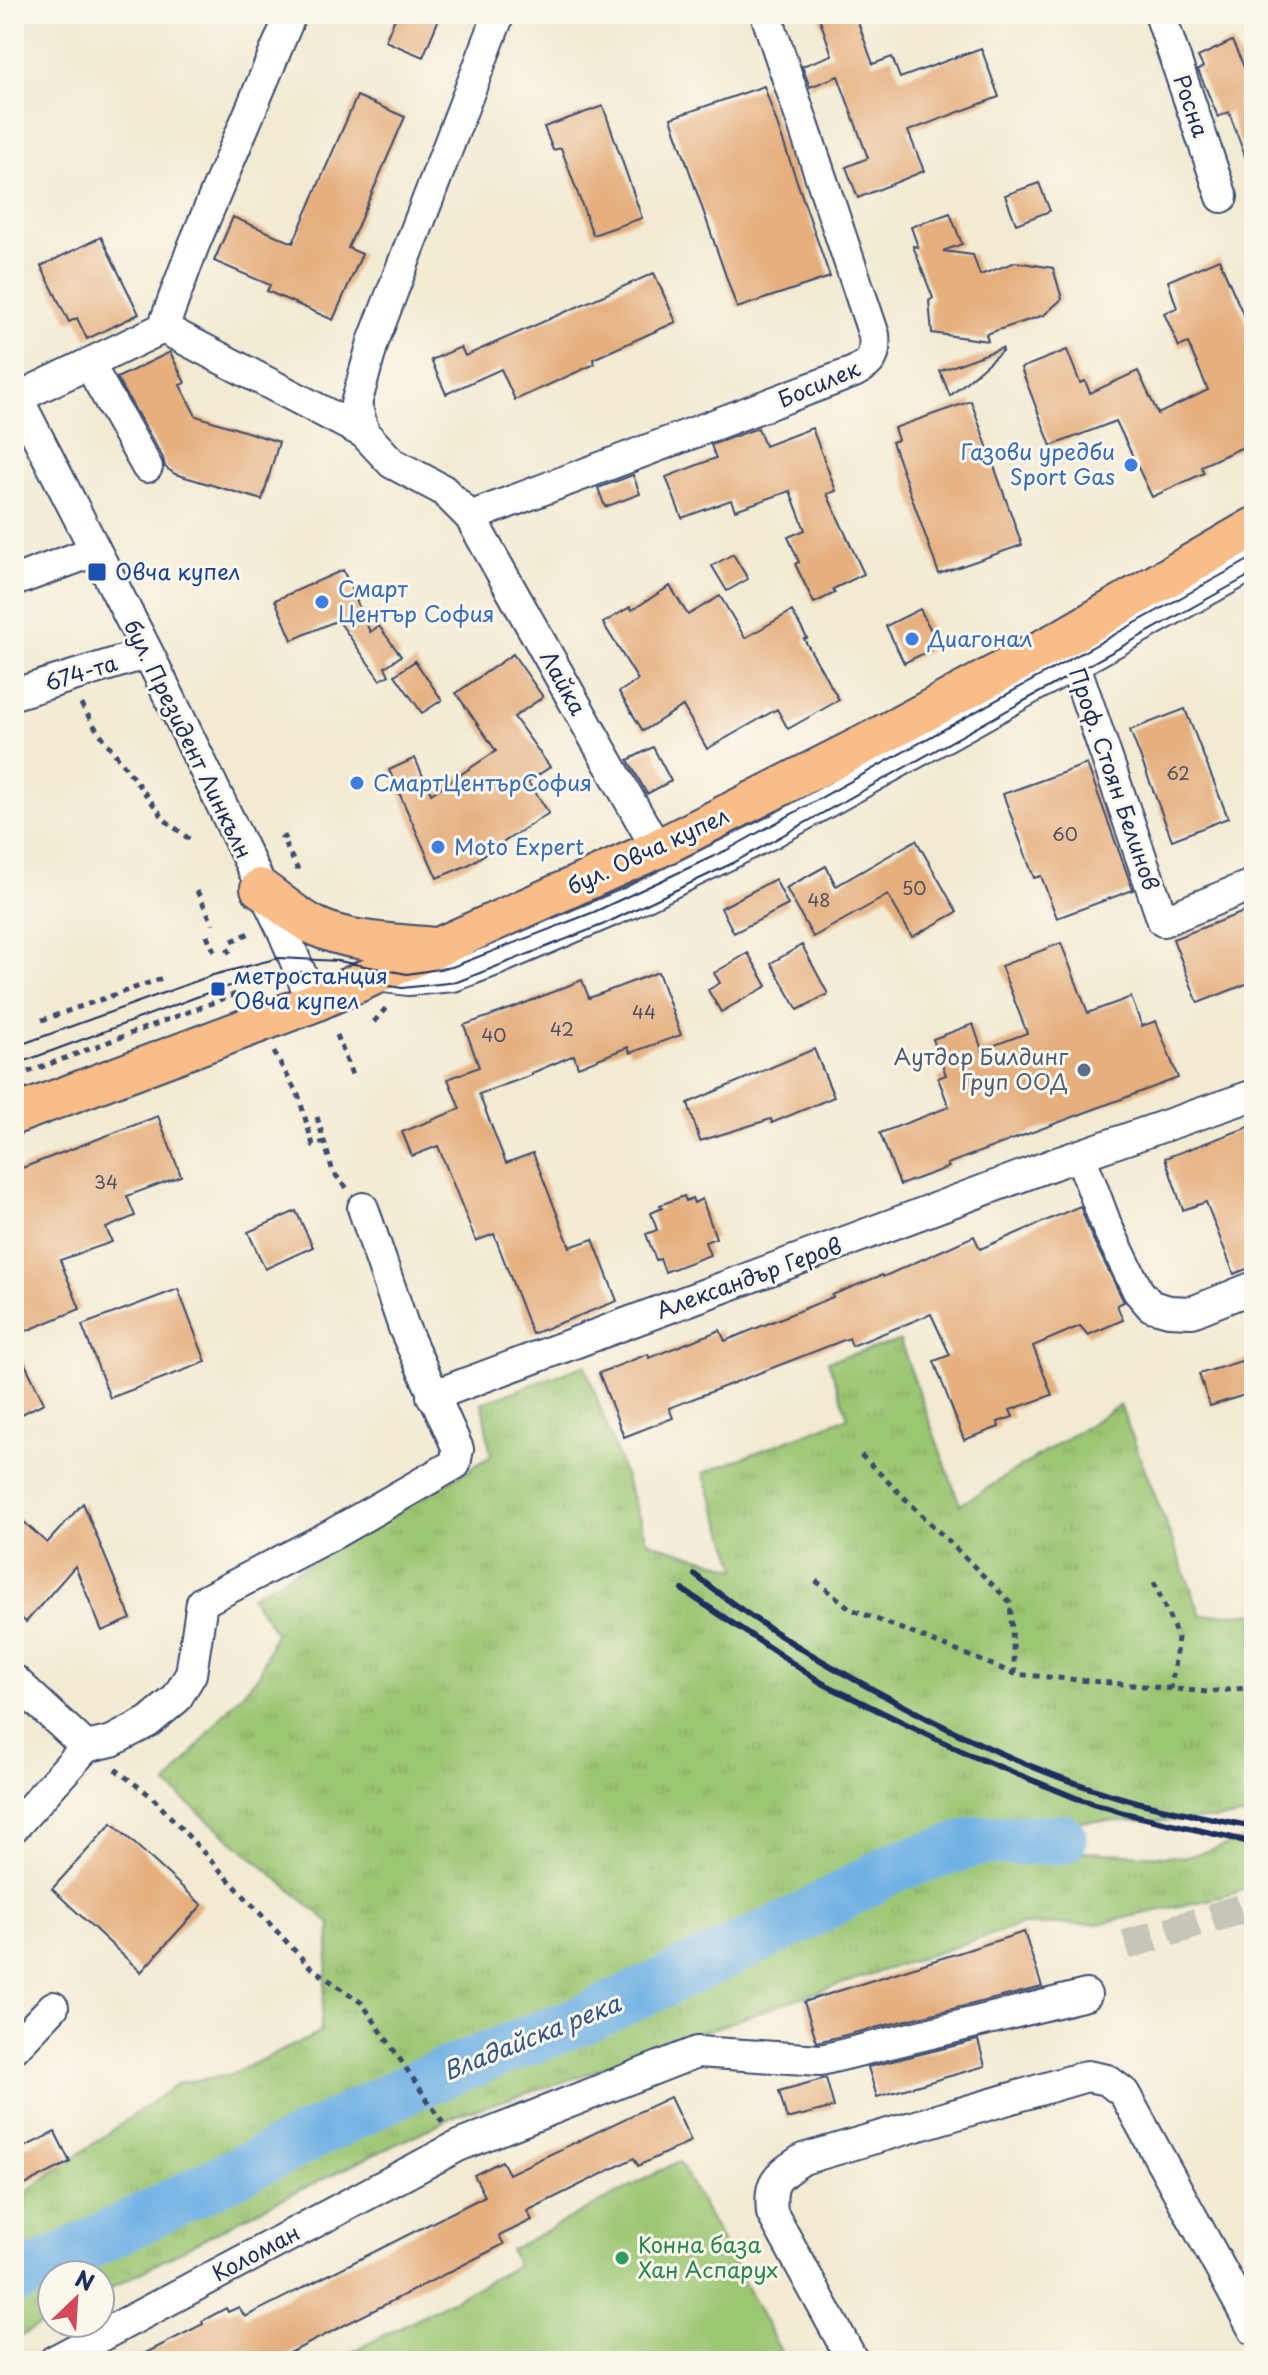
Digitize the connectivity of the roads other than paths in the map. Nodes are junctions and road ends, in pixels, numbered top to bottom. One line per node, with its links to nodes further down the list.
1 (291, 14): 6 (street)
2 (499, 14): 9 (street)
3 (766, 14): 11 (street, Босилек)
4 (1160, 14): 5 (street, Росна)
5 (1222, 197)
6 (163, 328): 7 (street); 9 (street, Лайка)
7 (89, 364): 8 (street); 10 (street)
8 (16, 394): 13 (street, бул. Президент Линкълн)
9 (364, 433): 11 (street, Лайка)
10 (147, 467)
11 (470, 517): 19 (street, Лайка)
12 (1254, 527): 16 (main road, бул. Овча купел)
13 (95, 551): 15 (street); 17 (street, бул. Президент Линкълн)
14 (1254, 564): 16 (street)
15 (14, 581)
16 (1070, 650): 19 (main road, бул. Овча купел); 20 (street, Проф. Стоян Белинов); 23 (street)
17 (148, 653): 18 (street, 674-та); 21 (street, бул. Президент Линкълн)
18 (14, 694)
19 (657, 849): 22 (main road, бул. Овча купел)
20 (1254, 884)
21 (260, 888): 22 (main road); 24 (street, бул. Президент Линкълн)
22 (435, 947): 23 (main road, бул. Овча купел)
23 (376, 976): 24 (main road, бул. Овча купел)
24 (313, 1003): 26 (main road, бул. Овча купел)
25 (1254, 1095): 27 (street, Александър Геров)
26 (14, 1115)
27 (1080, 1155): 29 (street); 30 (street, Александър Геров)
28 (363, 1208): 30 (street)
29 (1254, 1287)
30 (432, 1396): 32 (street)
31 (14, 1680): 32 (street)
32 (86, 1747): 33 (street)
33 (14, 1827)
34 (1086, 1995): 38 (street, Коломан)
35 (53, 2007): 36 (street)
36 (14, 2048)
37 (1254, 2330): 39 (street)
38 (54, 2361)
39 (853, 2361)

